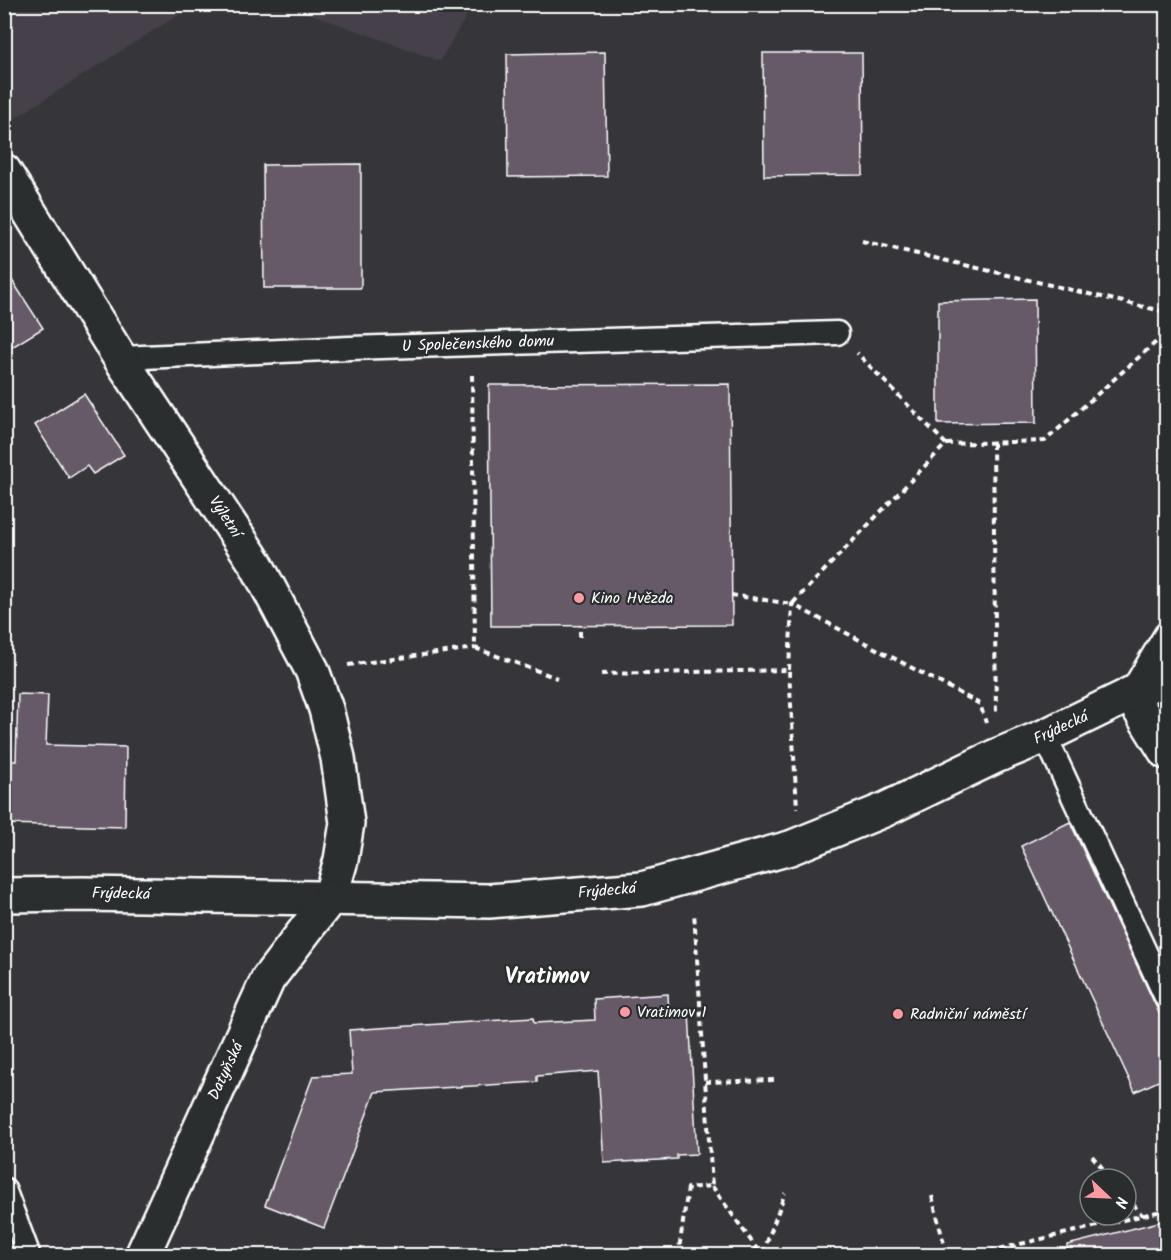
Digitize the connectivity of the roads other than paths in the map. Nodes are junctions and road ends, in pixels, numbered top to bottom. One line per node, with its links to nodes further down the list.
1 (4, 171): 3 (main road, Výletní)
2 (837, 333): 3 (lane, U Společenského domu)
3 (120, 358): 10 (main road, Výletní)
4 (1167, 634): 6 (lane)
5 (1167, 677): 6 (main road, Frýdecká)
6 (1130, 694): 7 (main road, Frýdecká); 8 (main road)
7 (1046, 736): 10 (main road, Frýdecká); 11 (lane)
8 (1167, 752)
9 (4, 895): 10 (main road, Frýdecká)
10 (330, 898): 14 (main road, Datyňská)
11 (1167, 997)
12 (4, 1189): 13 (lane)
13 (29, 1256)
14 (142, 1256)

